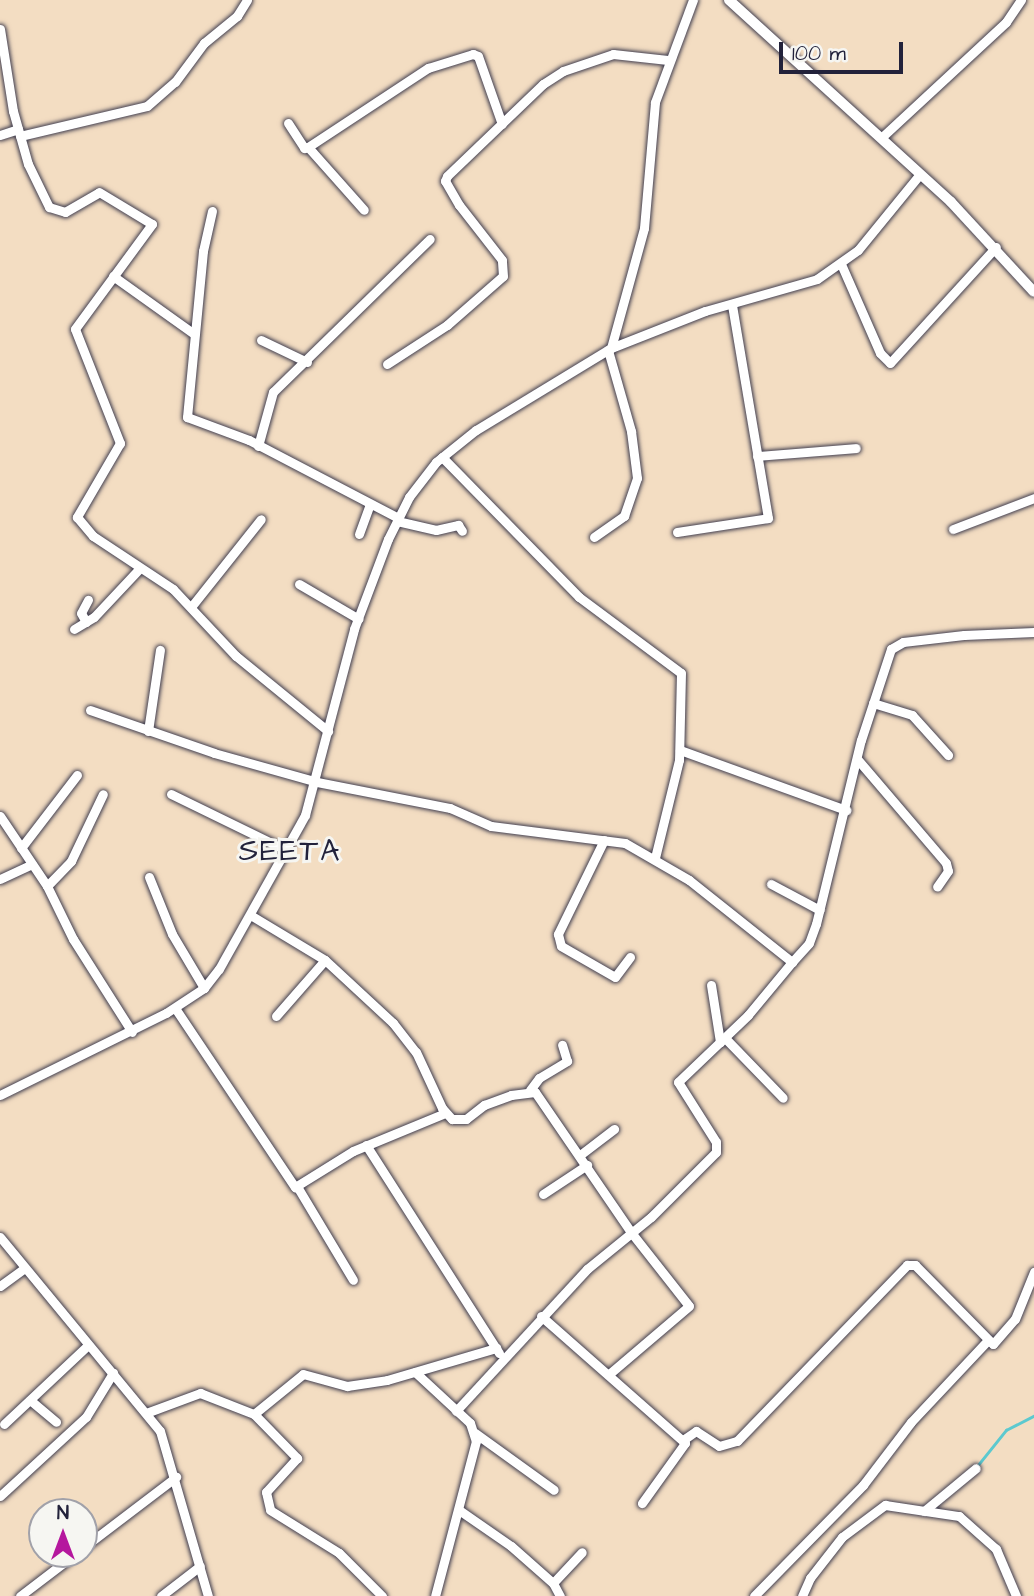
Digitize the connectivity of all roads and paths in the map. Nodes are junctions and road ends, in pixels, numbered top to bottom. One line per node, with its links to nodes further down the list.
1 (247, 0): 9 (street)
2 (693, 0): 6 (street)
3 (729, 0): 11 (street)
4 (1021, 0): 11 (street)
5 (0, 29): 9 (street)
6 (668, 60): 8 (street); 24 (street)
7 (288, 123): 12 (street)
8 (502, 124): 12 (street); 26 (street)
9 (19, 133): 10 (street); 19 (street)
10 (0, 135)
11 (882, 137): 13 (street)
12 (308, 147): 14 (street)
13 (920, 174): 17 (street); 18 (street)
14 (364, 210)
15 (212, 211): 22 (street)
16 (430, 239): 25 (street)
17 (996, 247): 18 (street); 20 (street)
18 (841, 264): 21 (street)
19 (113, 276): 22 (street); 40 (street)
20 (1034, 292)
21 (732, 305): 24 (street); 29 (street)
22 (194, 334): 27 (street)
23 (261, 340): 25 (street)
24 (610, 349): 30 (street); 39 (street)
25 (307, 362): 27 (street)
26 (387, 364)
27 (258, 446): 32 (street)
28 (856, 448): 29 (street)
29 (757, 456): 37 (street)
30 (442, 457): 34 (street); 53 (street)
31 (1034, 498): 35 (street)
32 (370, 504): 34 (street); 38 (street)
33 (261, 519): 43 (street)
34 (398, 520): 36 (street); 44 (street)
35 (953, 529)
36 (461, 531)
37 (677, 532)
38 (359, 534)
39 (594, 537)
40 (140, 568): 43 (street); 45 (street)
41 (299, 584): 44 (street)
42 (88, 600): 45 (street)
43 (191, 607): 52 (street)
44 (359, 619): 52 (street)
45 (86, 622): 46 (street)
46 (74, 629)
47 (1034, 632): 49 (street)
48 (160, 650): 51 (street)
49 (873, 703): 54 (street); 55 (street)
50 (90, 710): 51 (street)
51 (148, 731): 57 (street)
52 (328, 731): 57 (street)
53 (680, 750): 60 (street); 65 (street)
54 (948, 755)
55 (858, 760): 60 (street); 71 (street)
56 (77, 775): 63 (street)
57 (317, 782): 62 (street); 64 (street)
58 (103, 793): 70 (street)
59 (171, 794): 64 (street)
60 (846, 810): 72 (street)
61 (0, 816): 63 (street)
62 (604, 840): 65 (street); 74 (street)
63 (21, 848): 66 (street)
64 (288, 851): 73 (street)
65 (654, 858): 76 (street)
66 (32, 864): 68 (street); 70 (street)
67 (149, 877): 78 (street)
68 (0, 879)
69 (771, 884): 72 (street)
70 (47, 886): 81 (street)
71 (937, 887)
72 (820, 910): 76 (street)
73 (251, 916): 75 (street); 78 (street)
74 (630, 957)
75 (325, 960): 80 (street); 87 (street)
76 (792, 962): 82 (street)
77 (710, 985): 82 (street)
78 (204, 988): 79 (street)
79 (175, 1008): 81 (street); 92 (street)
80 (276, 1016)
81 (132, 1032): 85 (street)
82 (722, 1040): 86 (street); 94 (street)
83 (562, 1045): 84 (street)
84 (530, 1090): 87 (street); 90 (street)
85 (0, 1095)
86 (783, 1098)
87 (445, 1113): 89 (street)
88 (614, 1129): 90 (street)
89 (366, 1145): 92 (street); 103 (street)
90 (580, 1155): 91 (street)
91 (587, 1165): 93 (street); 94 (street)
92 (298, 1188): 98 (street)
93 (542, 1194)
94 (630, 1231): 100 (street); 107 (street)
95 (1, 1240): 96 (street)
96 (23, 1269): 99 (street); 102 (street)
97 (1034, 1272): 101 (street)
98 (354, 1280)
99 (0, 1286)
100 (541, 1317): 104 (street); 107 (street)
101 (987, 1341): 115 (street); 134 (street)
102 (88, 1345): 106 (street); 108 (street)
103 (496, 1348): 104 (street); 105 (street)
104 (502, 1359): 109 (street)
105 (415, 1372): 109 (street); 111 (street)
106 (113, 1373): 110 (street); 119 (street)
107 (608, 1375): 115 (street)
108 (30, 1400): 112 (street); 113 (street)
109 (456, 1411): 114 (street)
110 (146, 1413): 111 (street); 117 (street)
111 (254, 1414): 131 (street)
112 (56, 1422)
113 (4, 1424)
114 (475, 1433): 118 (street); 121 (street)
115 (683, 1440): 120 (street)
116 (976, 1468): 122 (street)
117 (176, 1477): 123 (street); 125 (street)
118 (554, 1490)
119 (0, 1496)
120 (642, 1503)
121 (459, 1510): 127 (street); 132 (street)
122 (925, 1511): 135 (street); 136 (street)
123 (98, 1536)
124 (582, 1552): 127 (street)
125 (200, 1566): 129 (street); 130 (street)
126 (57, 1568): 128 (street)
127 (552, 1583): 133 (street)
128 (20, 1596)
129 (161, 1596)
130 (208, 1596)
131 (382, 1596)
132 (435, 1596)
133 (560, 1596)
134 (754, 1596)
135 (802, 1596)
136 (1016, 1596)

